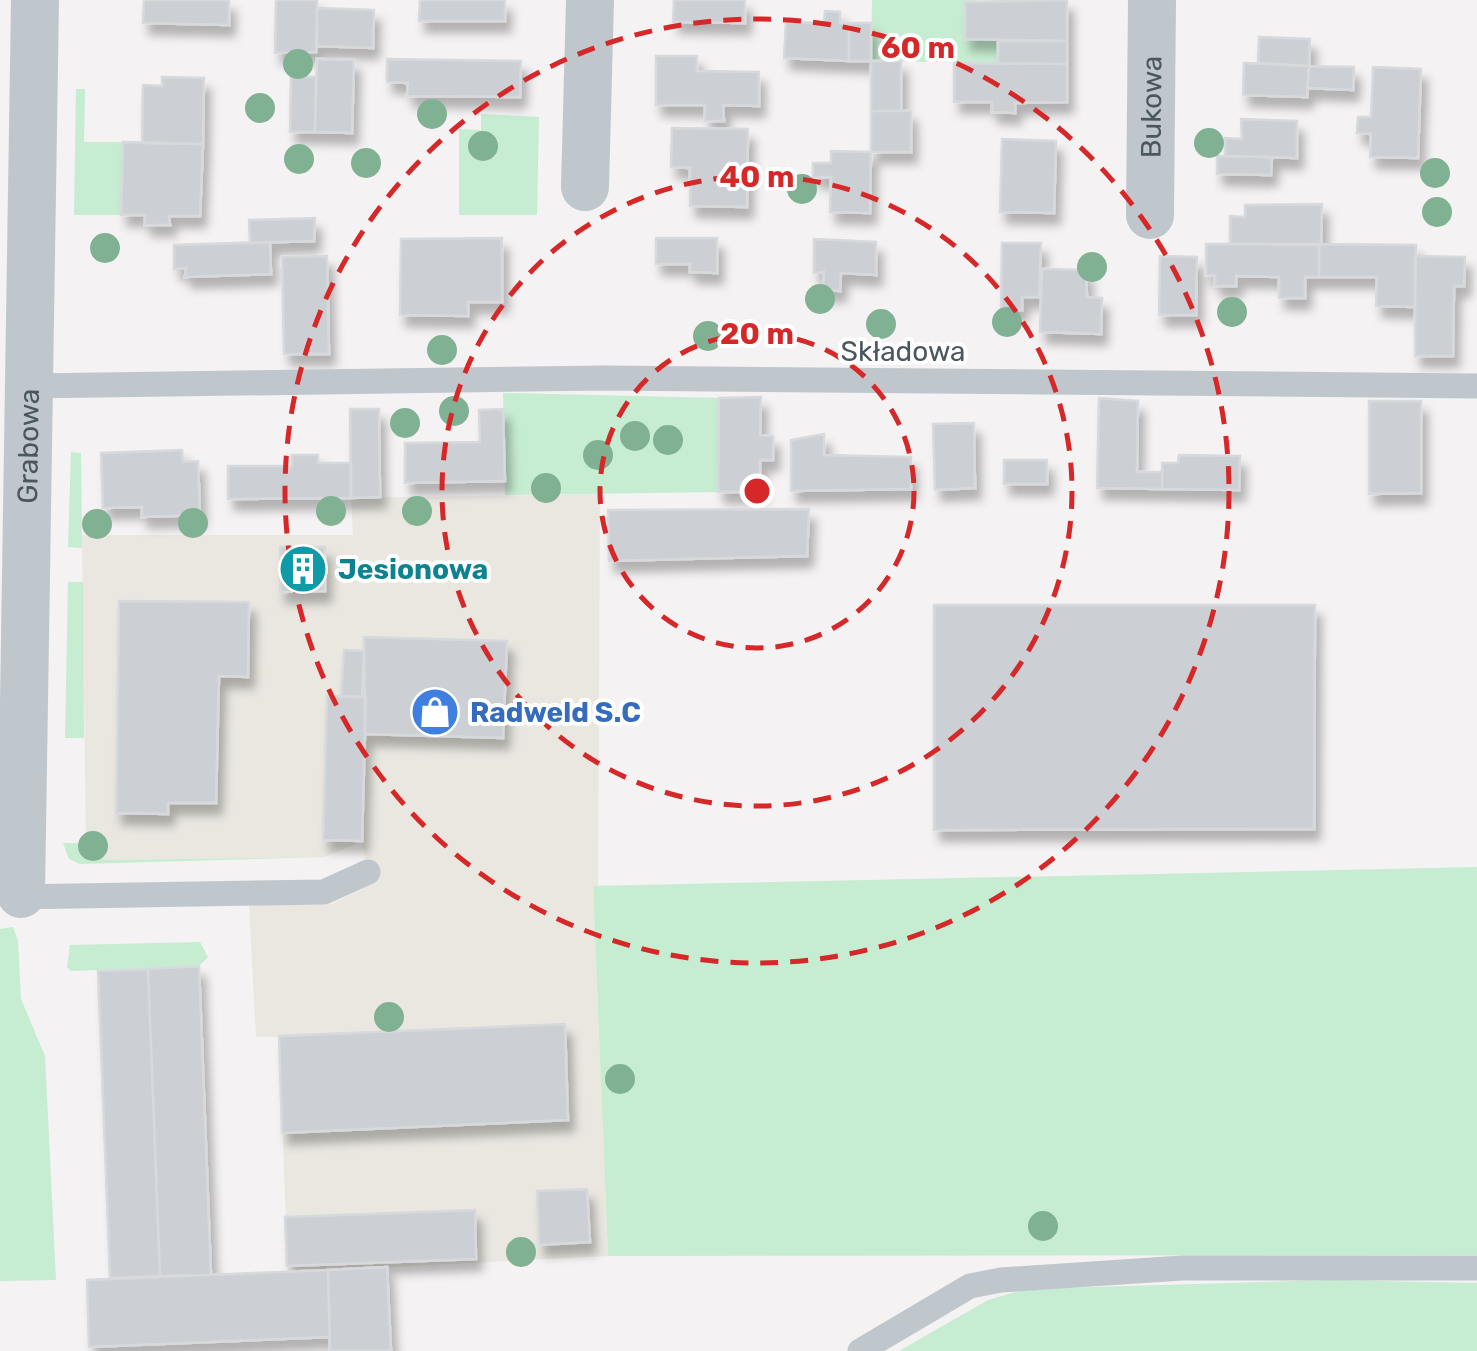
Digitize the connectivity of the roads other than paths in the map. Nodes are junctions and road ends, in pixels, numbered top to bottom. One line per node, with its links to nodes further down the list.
1 (35, 0): 6 (street, Grabowa)
2 (590, 0): 4 (street)
3 (1152, 0): 5 (street, Bukowa)
4 (585, 186)
5 (1150, 214)
6 (29, 386): 7 (lane, Składowa); 8 (street, Grabowa)
7 (1477, 386)
8 (14, 605): 10 (street, Grabowa)
9 (368, 872): 10 (lane)
10 (10, 898)
11 (1477, 1268): 12 (lane)
12 (860, 1351)

